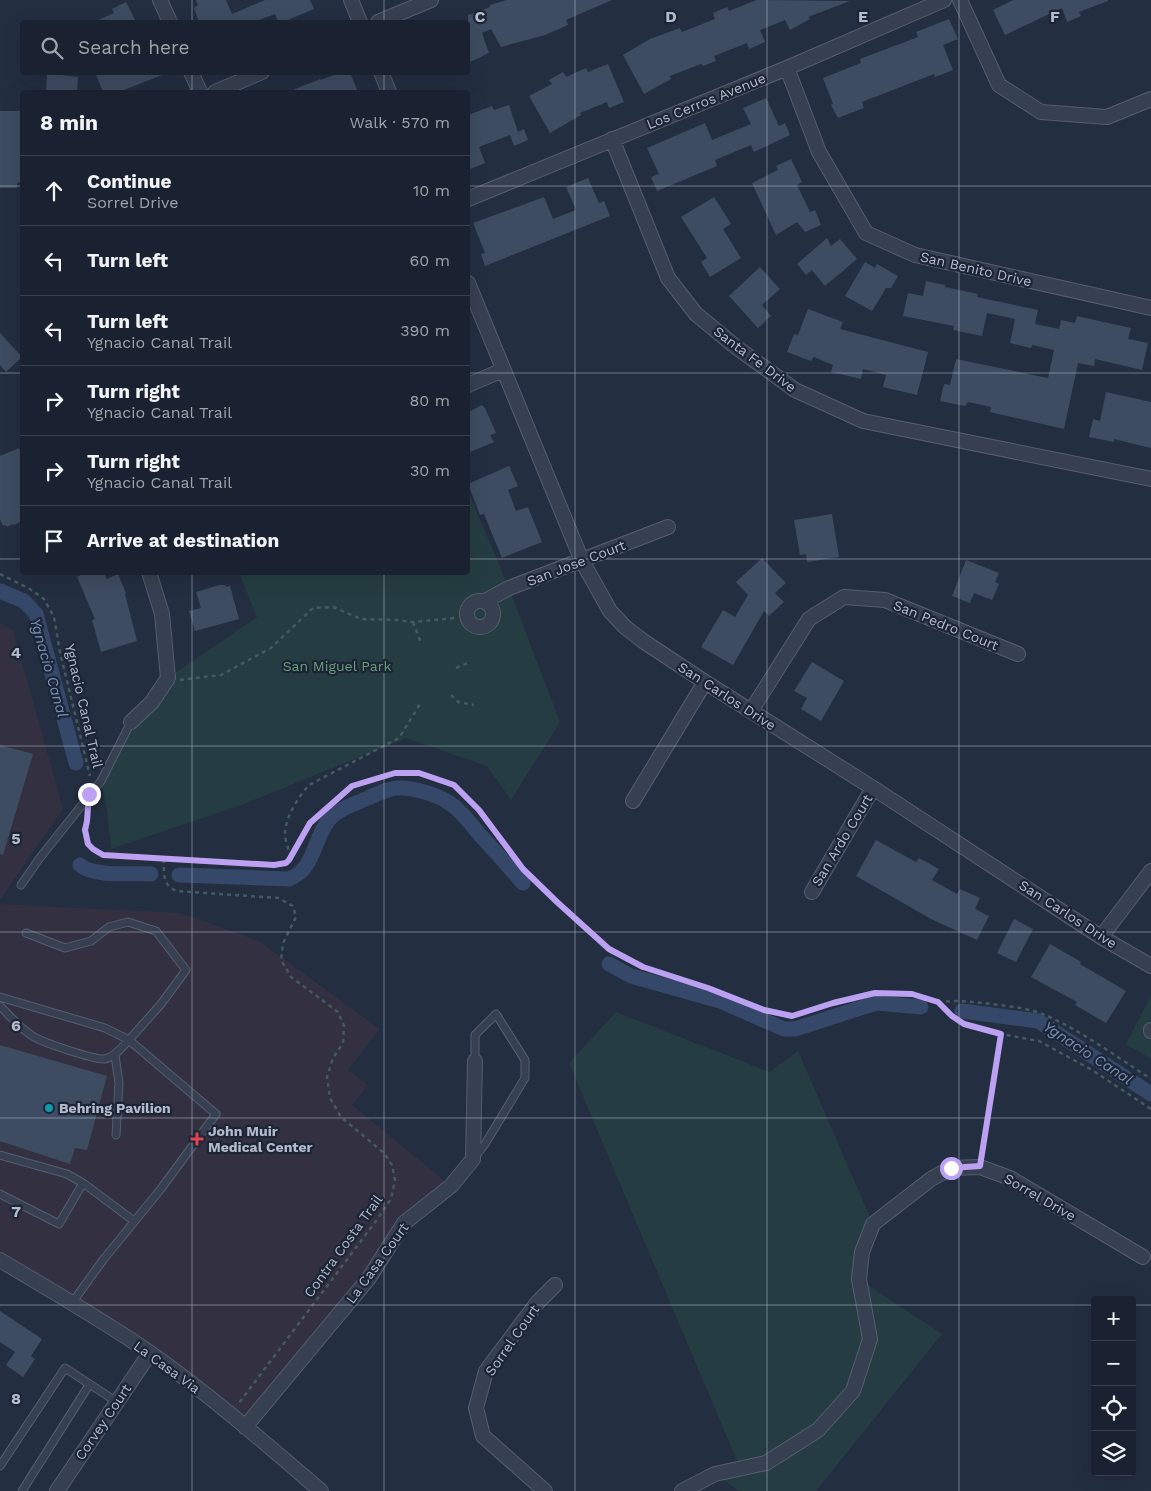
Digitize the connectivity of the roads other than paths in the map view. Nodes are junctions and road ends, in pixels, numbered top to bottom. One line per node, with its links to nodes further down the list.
1 (160, 0): 6 (street)
2 (351, 0): 7 (street)
3 (431, 0): 8 (street)
4 (944, 0): 9 (street, Los Cerros Avenue)
5 (960, 0): 16 (street)
6 (169, 20)
7 (359, 20)
8 (383, 20)
9 (787, 68): 17 (street, Los Cerros Avenue); 20 (street, San Benito Drive)
10 (192, 75): 13 (street)
11 (255, 75): 14 (street)
12 (382, 75): 15 (street)
13 (199, 90)
14 (220, 90)
15 (388, 90)
16 (1151, 99)
17 (612, 139): 18 (street, Los Cerros Avenue); 23 (street, Santa Fe Drive)
18 (470, 198)
19 (470, 288): 21 (street, San Carlos Drive)
20 (1151, 308)
21 (503, 370): 22 (street); 25 (street, San Carlos Drive)
22 (470, 384)
23 (1151, 479)
24 (668, 527): 25 (street, San Jose Court)
25 (582, 561): 27 (street, San Jose Court); 29 (street, San Carlos Drive)
26 (149, 575): 31 (street)
27 (485, 601)
28 (1018, 654): 30 (street, San Pedro Court)
29 (705, 682): 30 (street, San Carlos Drive); 33 (street)
30 (751, 711): 32 (street, San Carlos Drive)
31 (131, 722): 35 (lane)
32 (873, 788): 36 (street, San Ardo Court); 38 (street, San Carlos Drive)
33 (633, 801)
34 (1151, 872): 38 (street)
35 (21, 885)
36 (812, 892)
37 (26, 933): 42 (lane)
38 (1101, 937): 39 (street, San Carlos Drive)
39 (1151, 966)
40 (0, 997): 42 (lane)
41 (0, 1006): 43 (lane)
42 (129, 1040): 43 (lane); 50 (lane)
43 (115, 1055): 45 (lane)
44 (475, 1061): 47 (street); 47 (lane)
45 (116, 1135)
46 (0, 1155): 48 (lane)
47 (473, 1159): 58 (street, La Casa Court)
48 (83, 1183): 49 (lane); 50 (lane)
49 (0, 1194)
50 (134, 1221): 54 (lane)
51 (1143, 1257): 64 (street, Sorrel Drive)
52 (0, 1260): 54 (street, La Casa Via)
53 (555, 1284): 63 (street, Sorrel Court)
54 (72, 1303): 55 (street, La Casa Via)
55 (150, 1353): 57 (street, Corvey Court); 58 (street, La Casa Via)
56 (90, 1385): 57 (lane); 59 (lane); 60 (lane)
57 (117, 1402): 61 (street, Corvey Court)
58 (246, 1426): 62 (street, La Casa Via)
59 (1, 1463)
60 (22, 1491)
61 (57, 1491)
62 (321, 1491)
63 (545, 1491)
64 (682, 1491)

